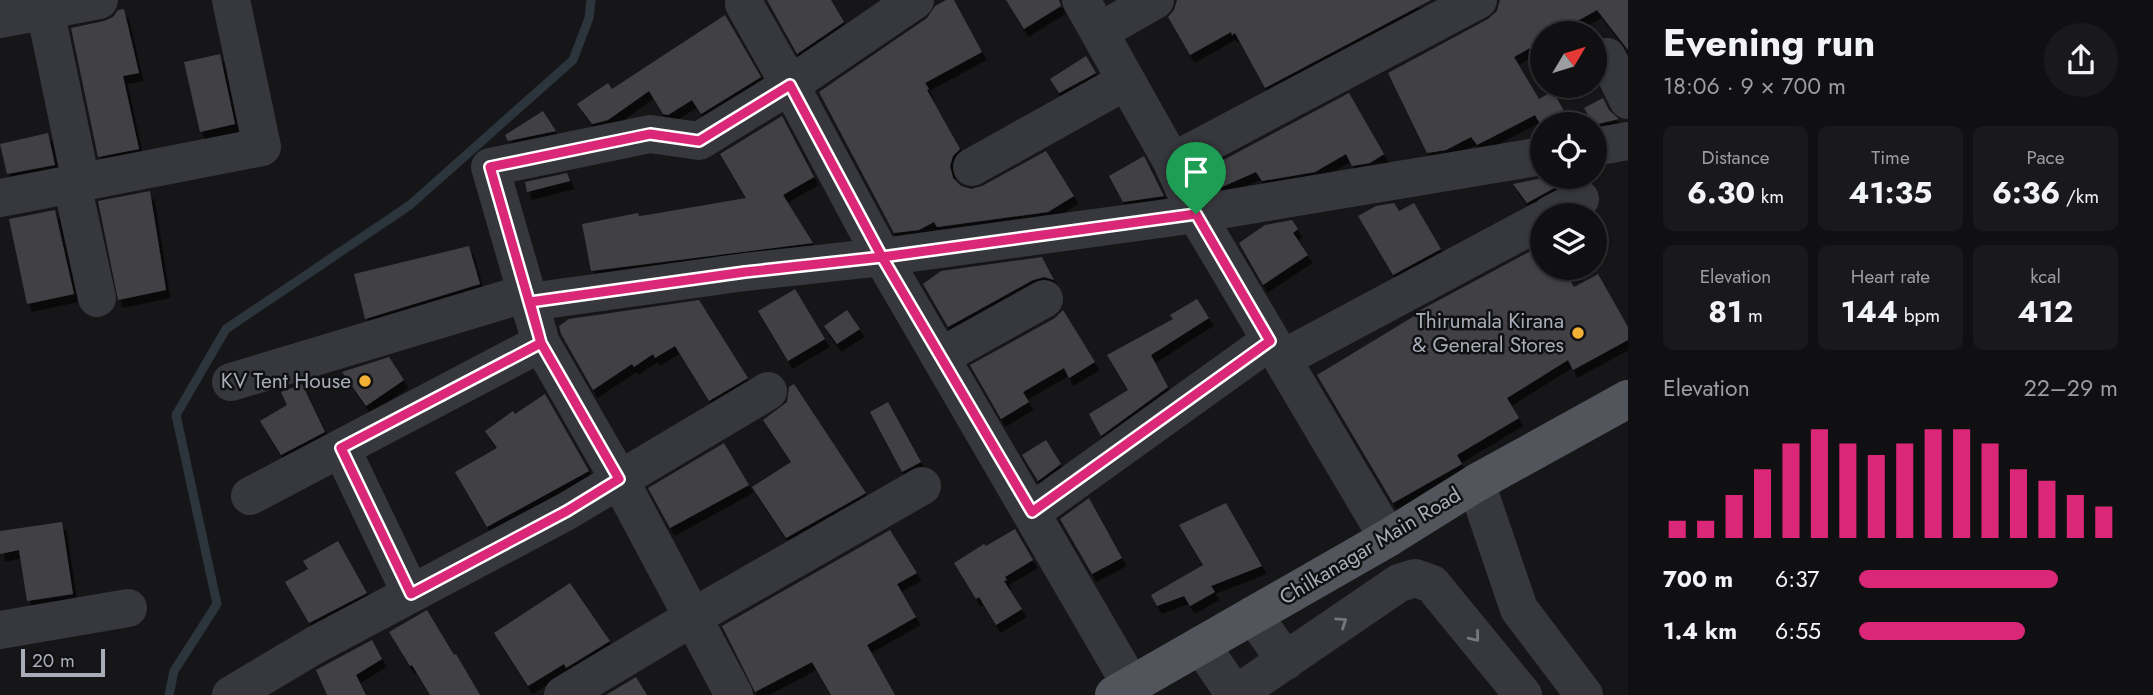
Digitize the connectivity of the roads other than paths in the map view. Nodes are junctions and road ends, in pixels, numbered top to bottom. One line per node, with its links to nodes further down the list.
1 (99, 0): 7 (street)
2 (231, 0): 19 (street)
3 (915, 0): 12 (street)
4 (1155, 0): 8 (street)
5 (1478, 0): 17 (street)
6 (744, 4): 12 (street)
7 (45, 5): 9 (street); 19 (street)
8 (1090, 16): 11 (street)
9 (0, 19)
10 (1607, 57): 13 (street)
11 (1126, 81): 17 (street); 18 (street)
12 (790, 85): 23 (street); 25 (street)
13 (1628, 100)
14 (1628, 142): 15 (street)
15 (1607, 145)
16 (1530, 158): 21 (street)
17 (1172, 162): 21 (street)
18 (972, 167)
19 (77, 183): 20 (street); 24 (street)
20 (0, 198)
21 (1196, 214): 23 (street); 28 (street)
22 (1530, 226): 28 (street)
23 (882, 257): 25 (street); 29 (street)
24 (97, 298)
25 (528, 298): 27 (street); 30 (street)
26 (1044, 299): 29 (street)
27 (541, 343): 33 (street); 34 (street)
28 (1276, 350): 38 (street); 39 (street)
29 (940, 357): 38 (street)
30 (231, 382)
31 (768, 391): 34 (street)
32 (1628, 399): 35 (main road, Chilkanagar Main Road)
33 (341, 448): 37 (street); 40 (street)
34 (619, 479): 40 (street); 43 (street)
35 (1476, 483): 39 (main road, Chilkanagar Main Road); 53 (street)
36 (922, 486): 43 (street)
37 (250, 496)
38 (1032, 512): 47 (street)
39 (1388, 538): 42 (main road, Chilkanagar Main Road)
40 (411, 594): 48 (street)
41 (128, 608): 44 (street)
42 (1253, 615): 45 (main road, Chilkanagar Main Road); 46 (street)
43 (693, 617): 49 (street); 50 (street)
44 (0, 630)
45 (1201, 645): 47 (main road, Chilkanagar Main Road); 51 (street)
46 (1286, 661): 51 (street); 52 (street, one-way to 52)
47 (1123, 690)
48 (231, 695)
49 (563, 695)
50 (734, 695)
51 (1235, 695)
52 (1523, 695)
53 (1584, 695)

